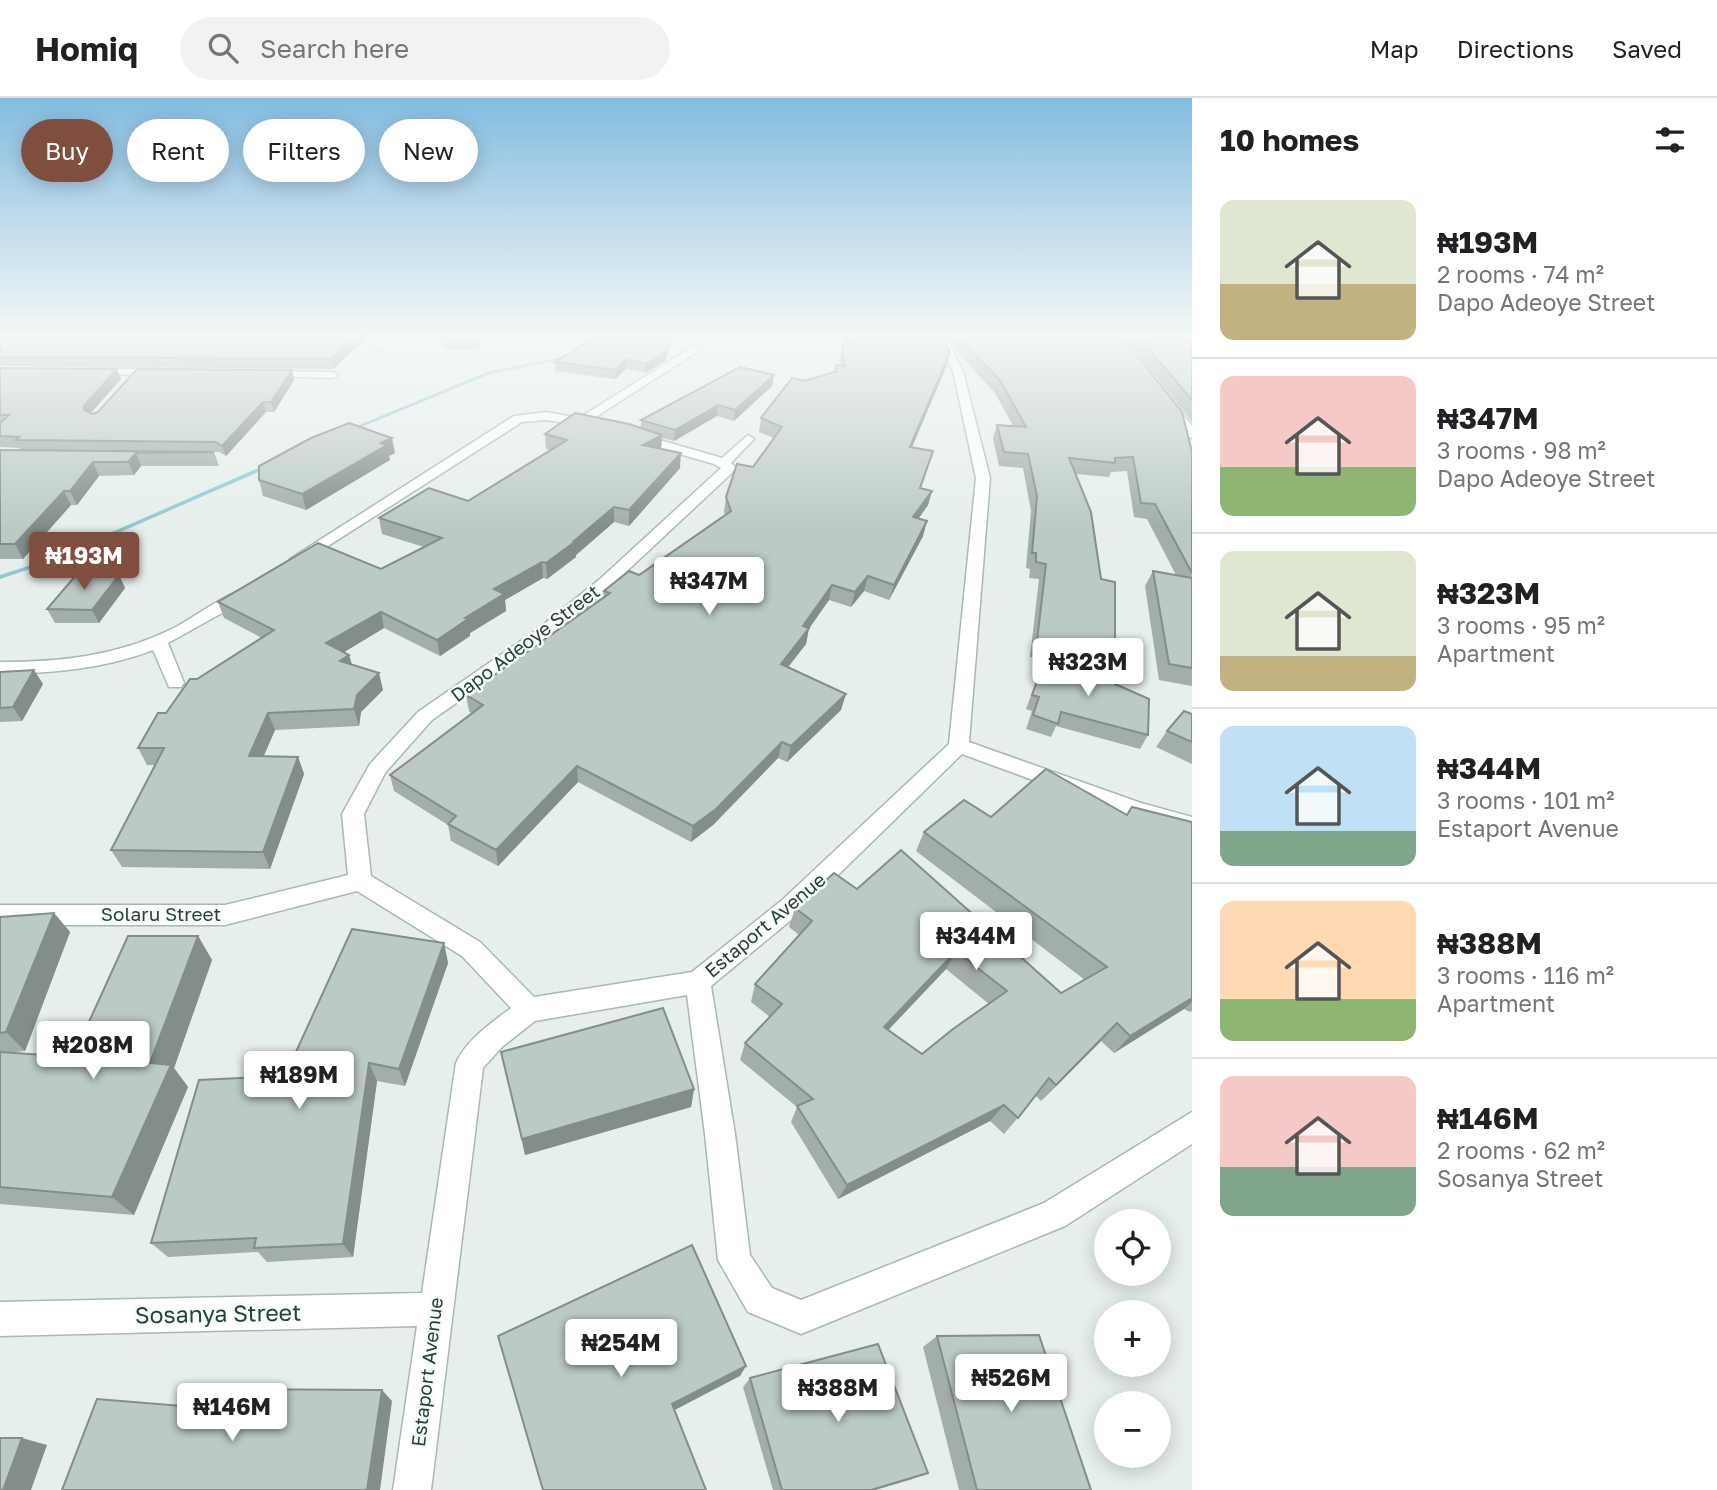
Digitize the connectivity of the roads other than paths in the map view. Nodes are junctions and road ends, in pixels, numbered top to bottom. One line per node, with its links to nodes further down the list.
1 (619, 398): 4 (street)
2 (964, 398): 13 (street)
3 (1165, 398): 5 (street)
4 (582, 421): 7 (street); 8 (street)
5 (1192, 434)
6 (748, 439): 7 (street)
7 (723, 464): 15 (street, Dapo Adeoye Street)
8 (282, 569)
9 (259, 585): 10 (street)
10 (159, 642): 11 (street); 12 (street)
11 (0, 668)
12 (175, 683)
13 (959, 746): 14 (street); 17 (street, Estaport Avenue)
14 (1192, 825)
15 (360, 881): 16 (street, Solaru Street); 18 (street)
16 (0, 915)
17 (698, 982): 18 (street, Estaport Avenue); 19 (street)
18 (529, 1010): 20 (street, Estaport Avenue)
19 (1192, 1127)
20 (435, 1308): 21 (street, Sosanya Street); 22 (street, Estaport Avenue)
21 (0, 1319)
22 (412, 1490)

